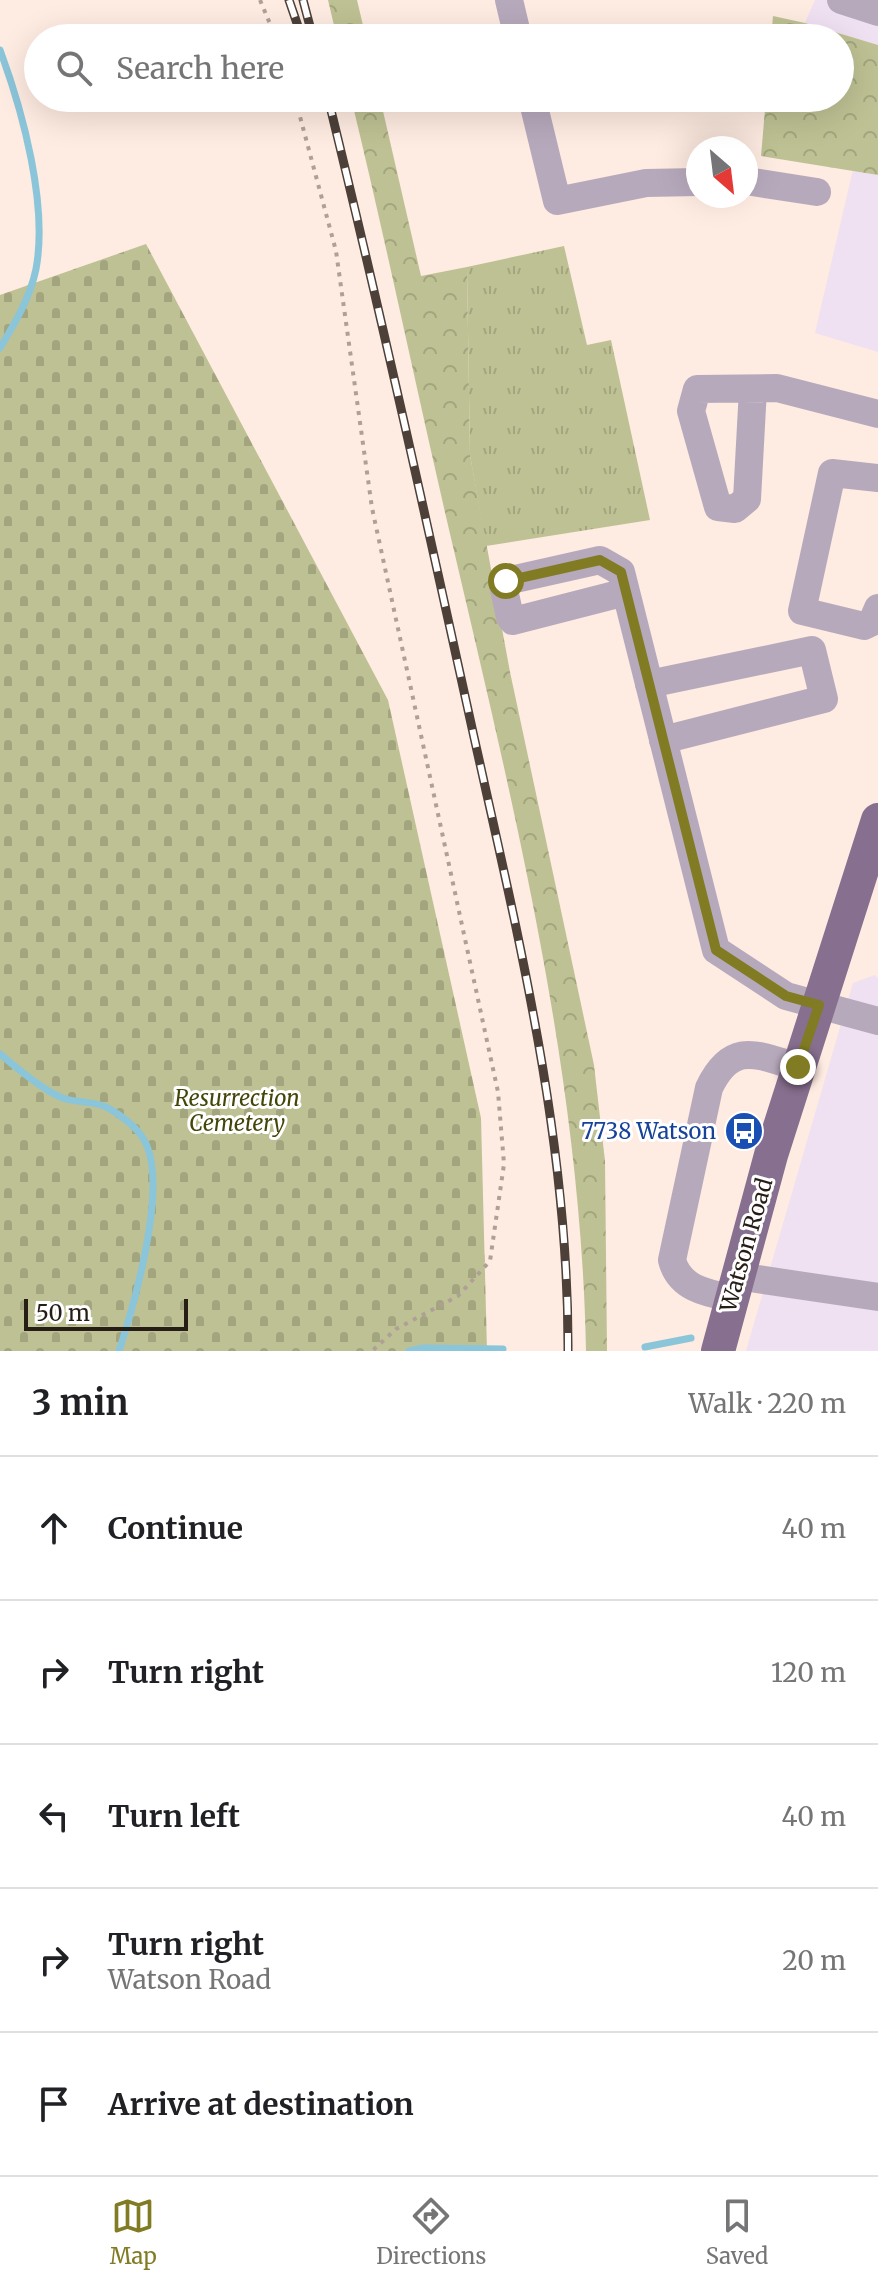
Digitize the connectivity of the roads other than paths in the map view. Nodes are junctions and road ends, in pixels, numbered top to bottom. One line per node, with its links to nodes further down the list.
1 (509, 0): 4 (street)
2 (841, 0): 3 (street)
3 (878, 12)
4 (515, 24)
5 (535, 112): 6 (street)
6 (686, 182)
7 (758, 183): 8 (street)
8 (817, 192)
9 (753, 389): 10 (street)
10 (878, 414)
11 (878, 478): 13 (street)
12 (626, 592): 14 (street)
13 (878, 608)
14 (649, 684): 15 (street); 15 (street)
15 (663, 740): 17 (street)
16 (878, 820): 17 (main road, Watson Road)
17 (819, 1005): 18 (street); 19 (main road, Watson Road)
18 (878, 1021)
19 (798, 1067): 20 (main road, Watson Road); 20 (street)
20 (734, 1287): 21 (street); 22 (main road, Watson Road)
21 (878, 1297)
22 (718, 1351)

